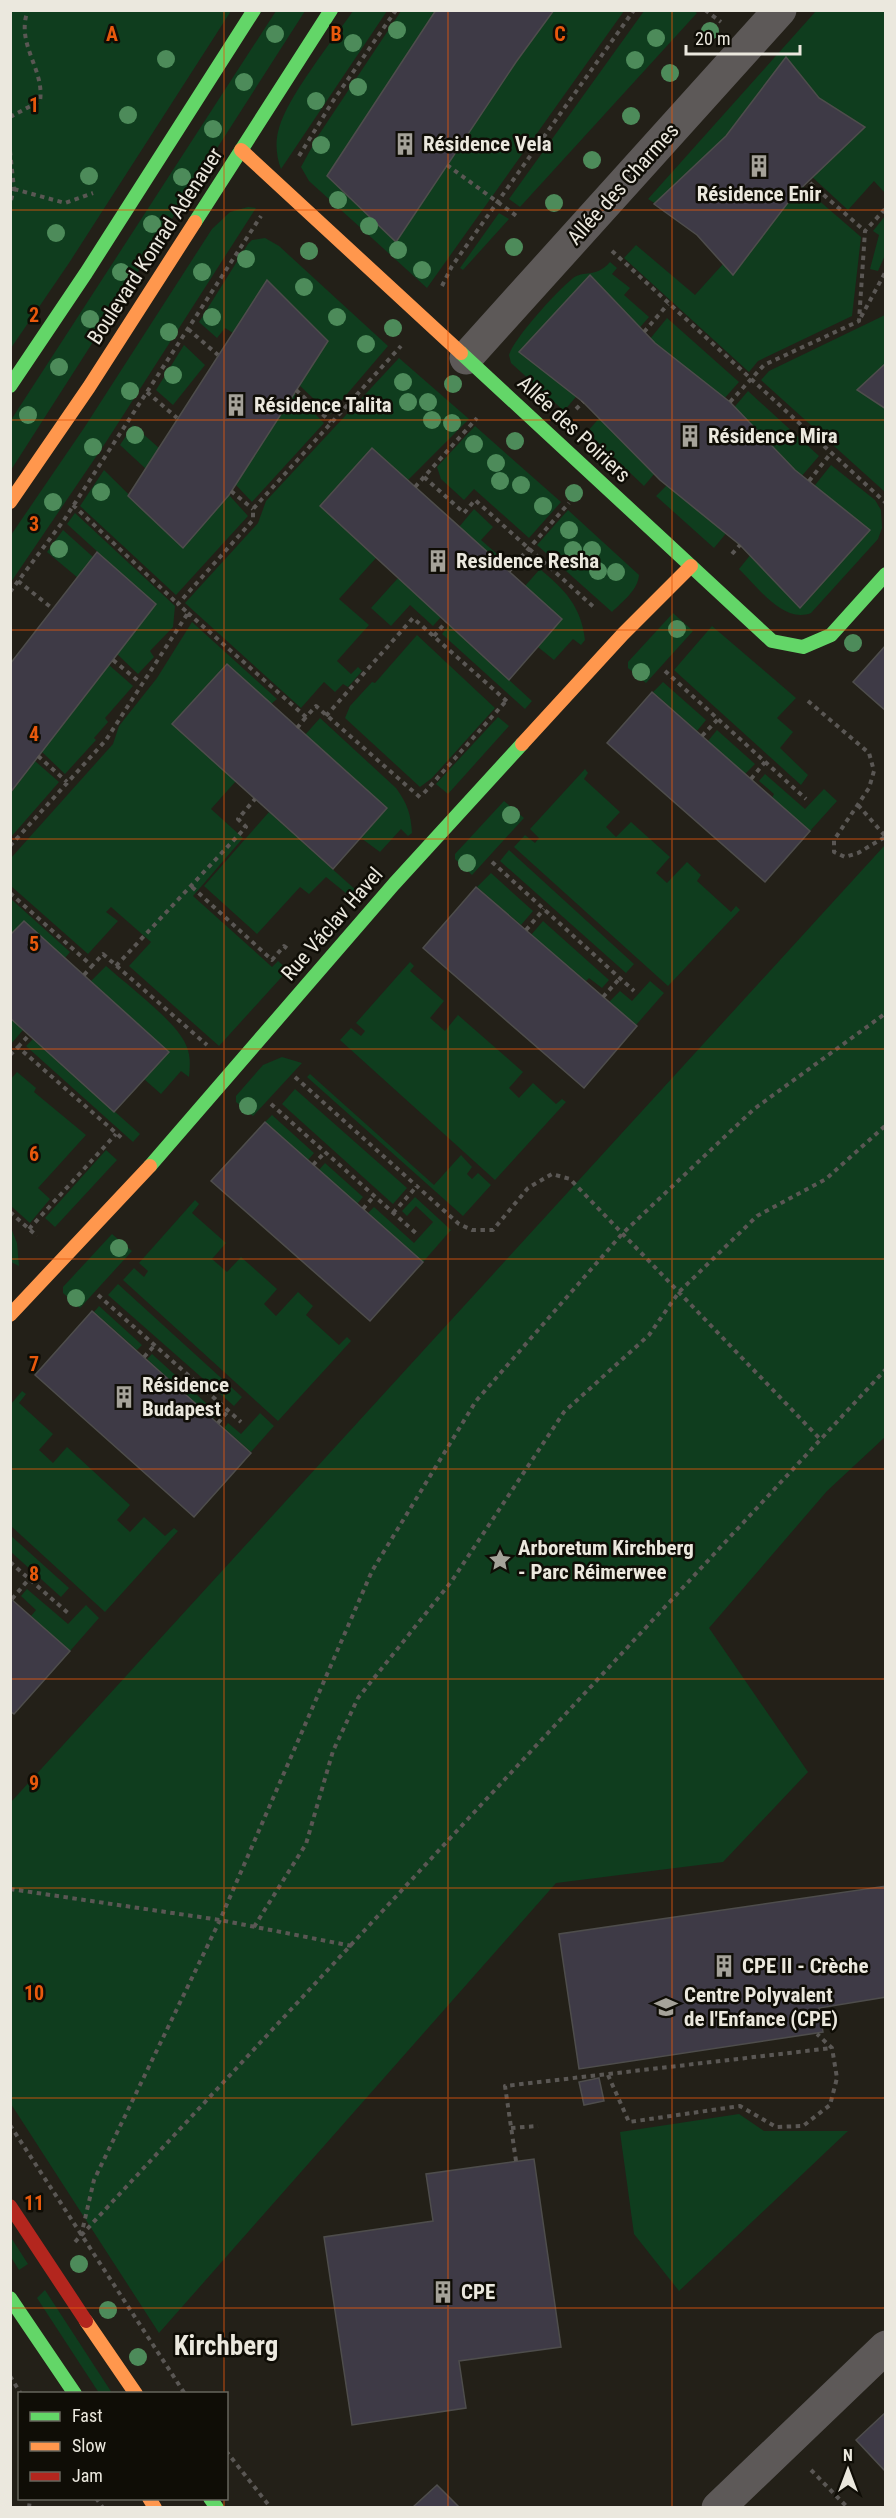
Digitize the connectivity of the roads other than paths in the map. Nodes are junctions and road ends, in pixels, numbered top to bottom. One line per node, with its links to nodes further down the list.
1 (254, 10): 6 (street, Boulevard Konrad Adenauer)
2 (331, 10): 4 (street, Boulevard Konrad Adenauer)
3 (780, 10): 5 (street, Allée des Charmes)
4 (241, 150): 5 (street, Allée des Poiriers); 7 (street, Boulevard Konrad Adenauer)
5 (466, 358): 8 (street, Allée des Poiriers)
6 (10, 386)
7 (10, 502)
8 (691, 566): 9 (street, Allée des Poiriers); 10 (street, Rue Václav Havel)
9 (885, 574)
10 (10, 1315)
11 (10, 2206): 15 (street)
12 (10, 2298): 14 (street)
13 (885, 2347): 16 (street)
14 (74, 2392)
15 (135, 2392)
16 (718, 2508)

